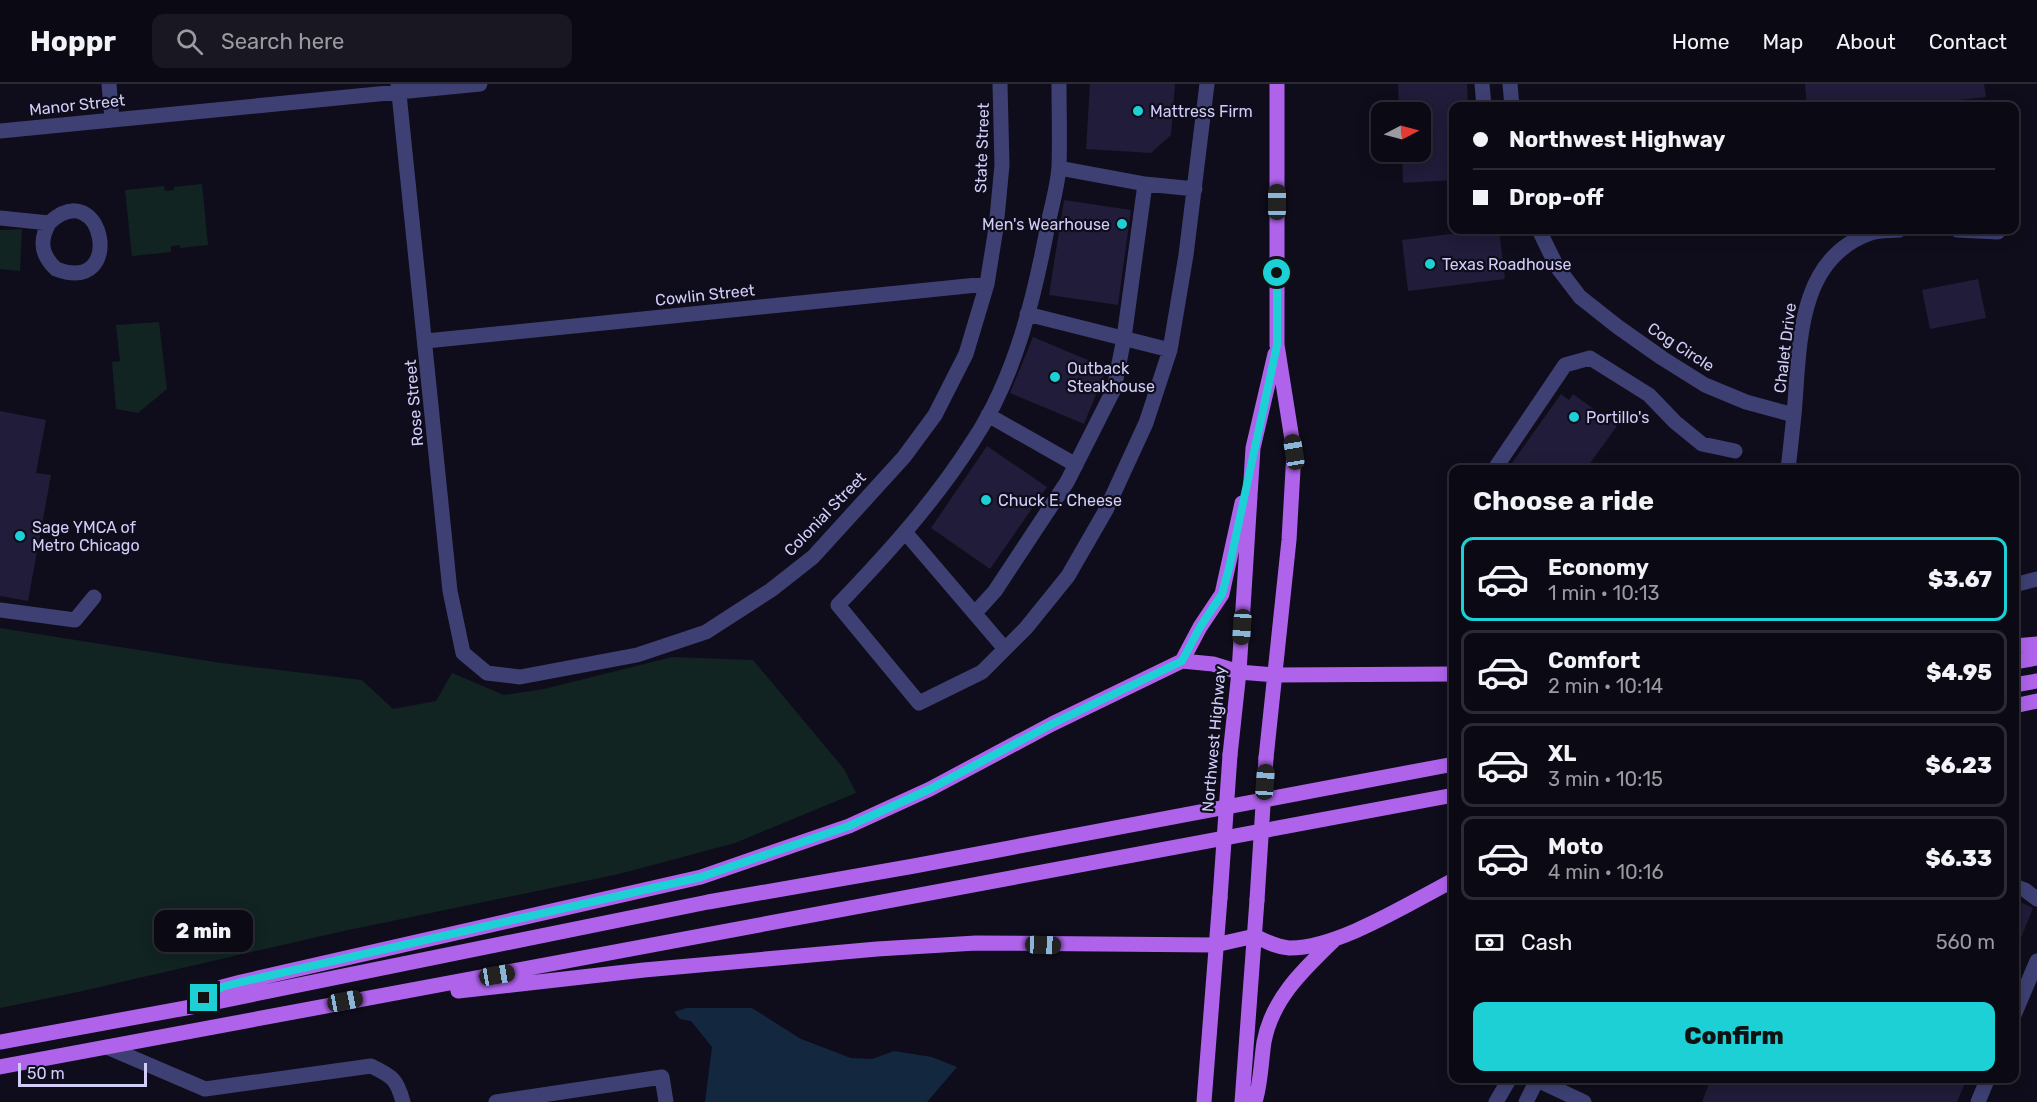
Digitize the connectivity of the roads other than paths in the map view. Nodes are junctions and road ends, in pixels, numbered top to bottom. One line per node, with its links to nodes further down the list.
1 (109, 84): 12 (street)
2 (480, 84): 9 (street, Manor Street)
3 (1000, 84): 21 (street, State Street)
4 (1059, 84): 14 (street)
5 (1207, 84): 16 (street)
6 (1277, 84): 25 (main road, Northwest Highway)
7 (1482, 84): 10 (street)
8 (1510, 84): 11 (street)
9 (399, 88): 12 (street, Manor Street); 24 (street, Rose Street)
10 (1484, 102)
11 (1512, 102)
12 (112, 120): 13 (street, Manor Street)
13 (0, 132)
14 (1059, 168): 15 (street); 22 (street)
15 (1145, 184): 16 (street); 23 (street)
16 (1195, 189): 26 (street)
17 (0, 218): 18 (street)
18 (49, 223)
19 (1541, 234): 28 (street, Cog Circle)
20 (1871, 234): 28 (street, Chalet Drive)
21 (987, 284): 24 (street, Cowlin Street); 49 (street, Colonial Street)
22 (1028, 314): 23 (street); 27 (street)
23 (1124, 338): 26 (street); 31 (street)
24 (426, 341): 49 (street, Rose Street)
25 (1277, 345): 29 (main road, Northwest Highway); 48 (main road, Northwest Highway)
26 (1170, 350): 42 (street)
27 (988, 415): 31 (street); 34 (street)
28 (1794, 415): 33 (street)
29 (1253, 448): 44 (main road); 46 (main road, Northwest Highway)
30 (1735, 451): 32 (street)
31 (1076, 465): 39 (street)
32 (1497, 465)
33 (1789, 465)
34 (905, 532): 39 (street); 42 (street)
35 (2037, 579): 36 (street)
36 (2019, 584)
37 (94, 597): 38 (street)
38 (0, 610)
39 (975, 613): 42 (street)
40 (2037, 644): 41 (main road)
41 (2019, 646)
42 (1005, 649)
43 (2037, 658): 45 (main road)
44 (1182, 661): 46 (main road); 64 (main road)
45 (2019, 661)
46 (1239, 672): 48 (main road); 61 (main road, Northwest Highway, bridge)
47 (1449, 674): 48 (main road)
48 (1276, 675): 59 (main road, Northwest Highway, bridge)
49 (520, 677)
50 (2037, 681): 51 (main road)
51 (2019, 684)
52 (2037, 701): 53 (main road)
53 (2019, 705)
54 (1449, 765): 64 (main road)
55 (1449, 796): 65 (main road)
56 (1449, 882): 60 (main road)
57 (2019, 888): 58 (street)
58 (2037, 899)
59 (1255, 936): 60 (main road); 61 (main road); 78 (main road, Northwest Highway)
60 (1335, 939): 79 (main road)
61 (1215, 945): 65 (main road); 77 (main road, Northwest Highway)
62 (2037, 961): 63 (street)
63 (2019, 1003)
64 (186, 1008): 66 (main road)
65 (300, 1010): 67 (main road)
66 (0, 1042)
67 (107, 1047): 68 (main road); 74 (street)
68 (0, 1067)
69 (1507, 1083): 80 (street)
70 (1533, 1083): 81 (street)
71 (1542, 1083): 73 (street)
72 (1986, 1083): 83 (street)
73 (1568, 1099): 82 (street)
74 (403, 1102)
75 (496, 1102): 76 (street)
76 (666, 1102)
77 (1204, 1102)
78 (1242, 1102)
79 (1255, 1102)
80 (1496, 1102)
81 (1526, 1102)
82 (1584, 1102)
83 (1978, 1102)

